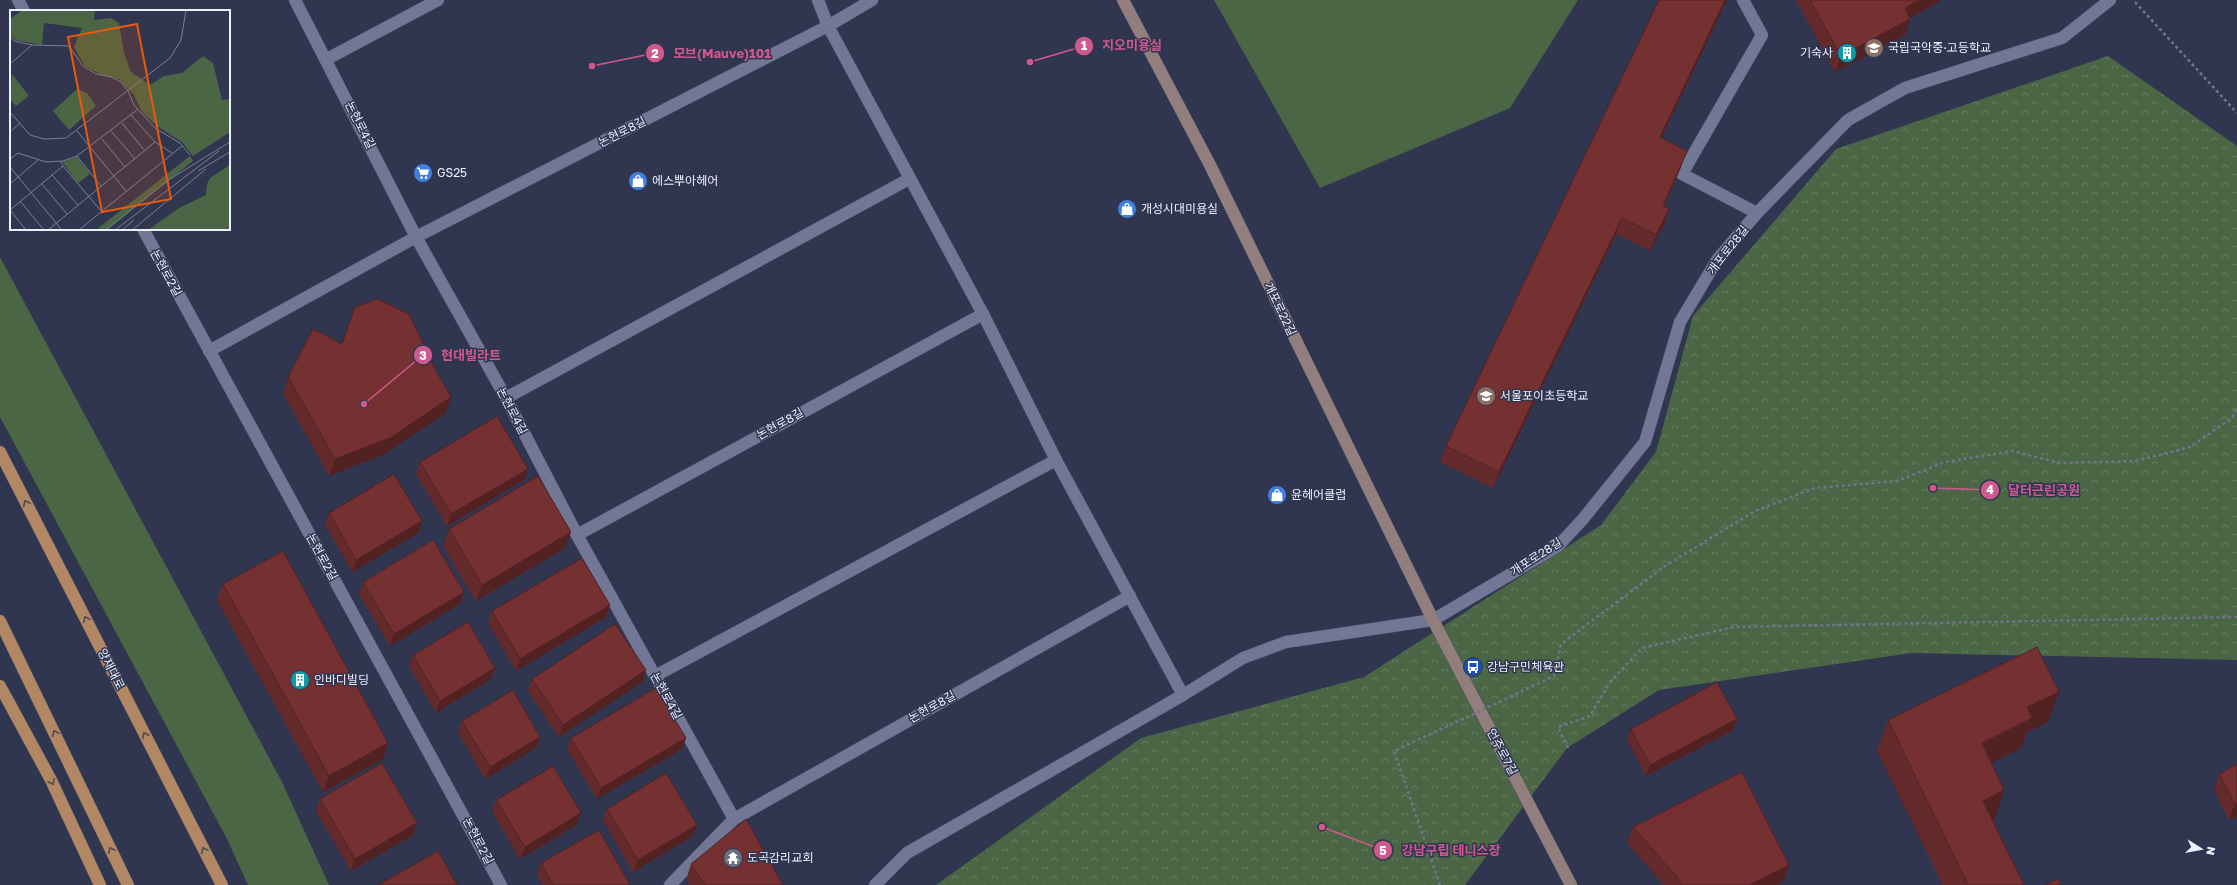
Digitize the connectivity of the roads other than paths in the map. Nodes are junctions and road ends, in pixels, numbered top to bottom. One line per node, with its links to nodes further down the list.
1 (18, 0): 9 (street)
2 (295, 0): 11 (street, 논현로4길)
3 (438, 0): 11 (street)
4 (818, 0): 10 (street)
5 (872, 0): 10 (street, 논현로8길)
6 (1123, 0): 23 (street, 개포로22길)
7 (1743, 0): 13 (street)
8 (2110, 0): 13 (street, 개포로28길)
9 (23, 10)
10 (828, 26): 12 (street); 15 (street, 논현로8길)
11 (327, 59): 15 (street, 논현로4길)
12 (909, 179): 16 (street); 18 (street)
13 (1757, 213): 23 (street, 개포로28길)
14 (144, 230): 17 (street, 논현로2길)
15 (416, 237): 17 (street, 논현로8길); 18 (street, 논현로4길)
16 (983, 314): 20 (street); 21 (street, 논현로8길)
17 (209, 351): 32 (street, 논현로2길)
18 (506, 398): 21 (street, 논현로4길)
19 (0, 452): 31 (main road, 양재대로, one-way to 19)
20 (1056, 460): 22 (street); 25 (street)
21 (577, 535): 25 (street, 논현로4길)
22 (1130, 596): 27 (street); 28 (street, 논현로8길)
23 (1433, 620): 27 (street); 35 (street, 언주로7길)
24 (0, 621): 30 (main road, one-way to 24)
25 (655, 676): 28 (street, 논현로4길)
26 (0, 686): 29 (main road, one-way to 29)
27 (1183, 695): 34 (street)
28 (734, 819): 33 (street)
29 (100, 885)
30 (128, 885)
31 (222, 885)
32 (501, 885)
33 (670, 885)
34 (875, 885)
35 (1571, 885)

